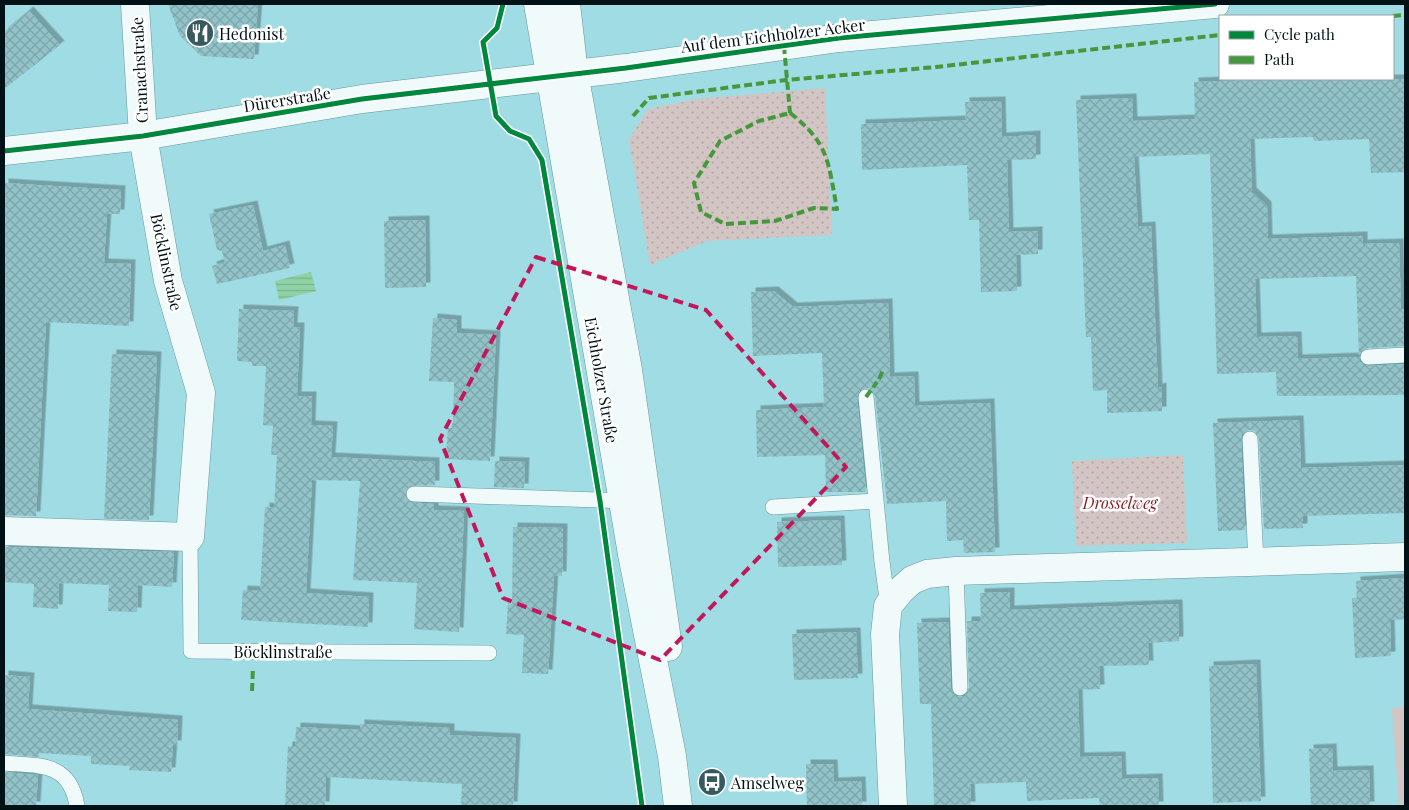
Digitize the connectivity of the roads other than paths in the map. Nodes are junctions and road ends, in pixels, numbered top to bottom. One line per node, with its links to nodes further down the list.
1 (135, 4): 6 (street, Cranachstraße)
2 (538, 4): 5 (street, Eichholzer Straße)
3 (566, 4): 5 (street, Eichholzer Straße)
4 (1215, 4): 5 (street, Auf dem Eichholzer Acker)
5 (562, 74): 6 (street, Dürerstraße); 14 (street, Eichholzer Straße)
6 (143, 136): 7 (street, Dürerstraße); 17 (street, Böcklinstraße)
7 (4, 151)
8 (1405, 355): 9 (lane)
9 (1368, 357)
10 (866, 397): 13 (lane)
11 (1250, 439): 19 (lane)
12 (414, 494): 14 (lane)
13 (876, 501): 15 (lane); 21 (lane)
14 (636, 502): 26 (street, Eichholzer Straße)
15 (774, 507)
16 (4, 531): 17 (street)
17 (190, 537): 22 (lane, Böcklinstraße)
18 (1405, 556): 19 (street)
19 (1256, 562): 20 (street)
20 (956, 571): 21 (street); 23 (lane)
21 (888, 606): 27 (street)
22 (489, 653)
23 (960, 688)
24 (4, 762): 25 (lane)
25 (77, 806)
26 (678, 806)
27 (893, 806)

